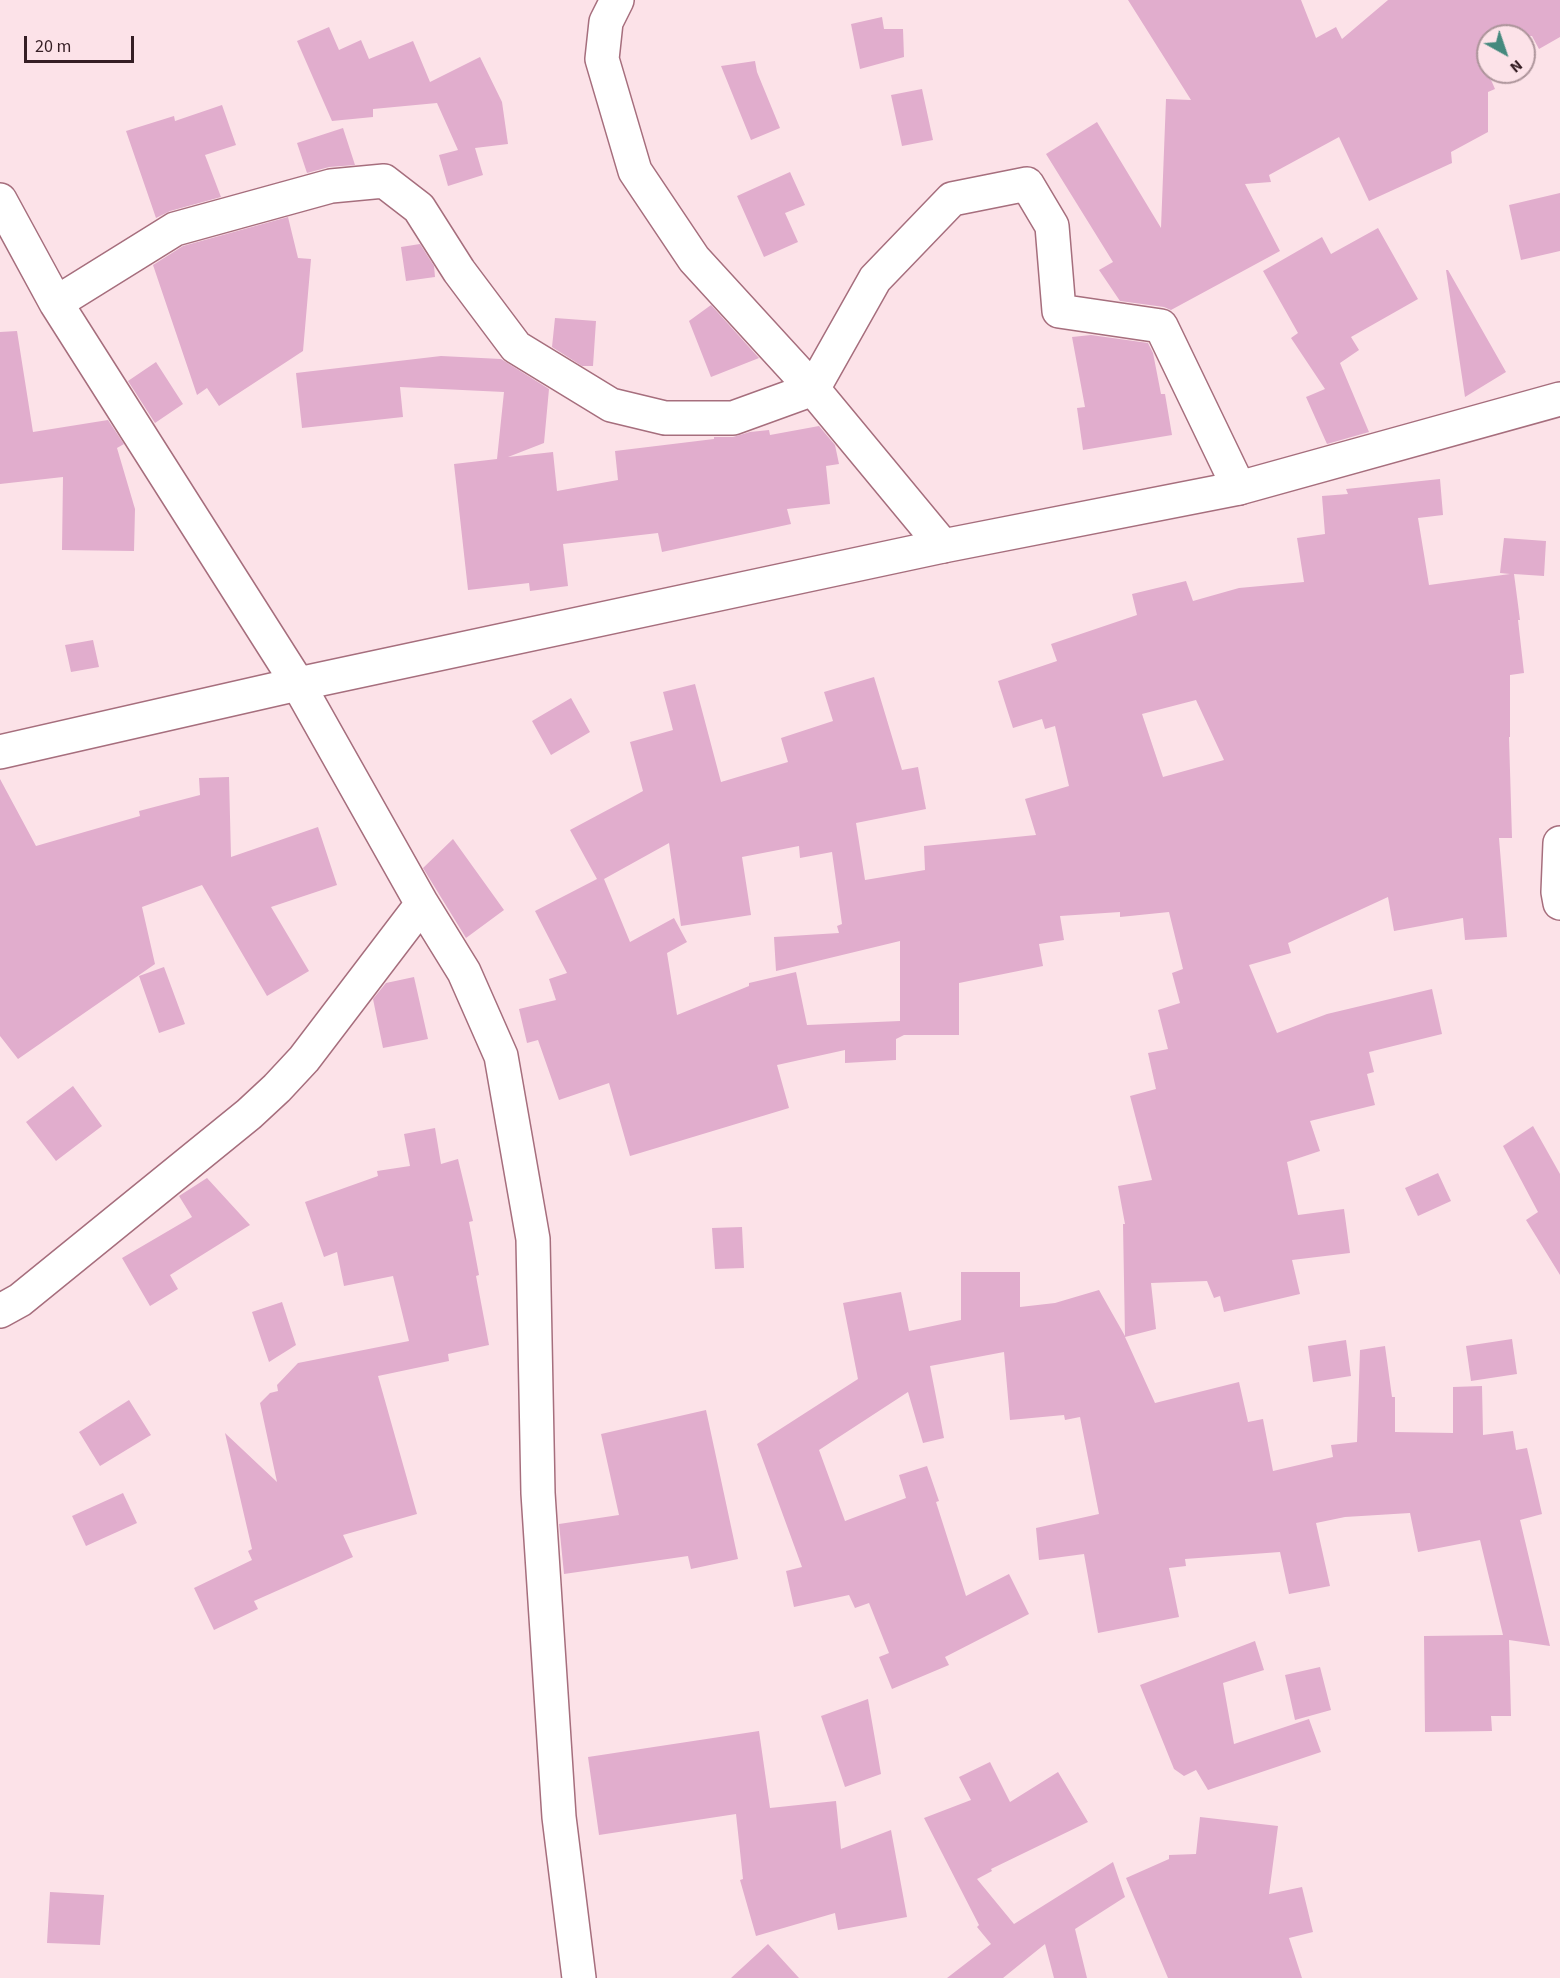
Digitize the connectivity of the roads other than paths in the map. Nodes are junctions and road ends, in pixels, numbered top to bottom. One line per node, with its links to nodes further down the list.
1 (617, 0): 4 (street)
2 (0, 200): 3 (street)
3 (56, 303): 4 (street); 8 (street)
4 (813, 389): 6 (street); 7 (street)
5 (1560, 399): 6 (street)
6 (1239, 488): 7 (street)
7 (943, 546): 8 (street)
8 (298, 684): 9 (street); 12 (street)
9 (0, 752)
10 (1560, 843): 11 (street)
11 (1560, 903)
12 (422, 904): 13 (street); 14 (street)
13 (0, 1311)
14 (579, 1978)

